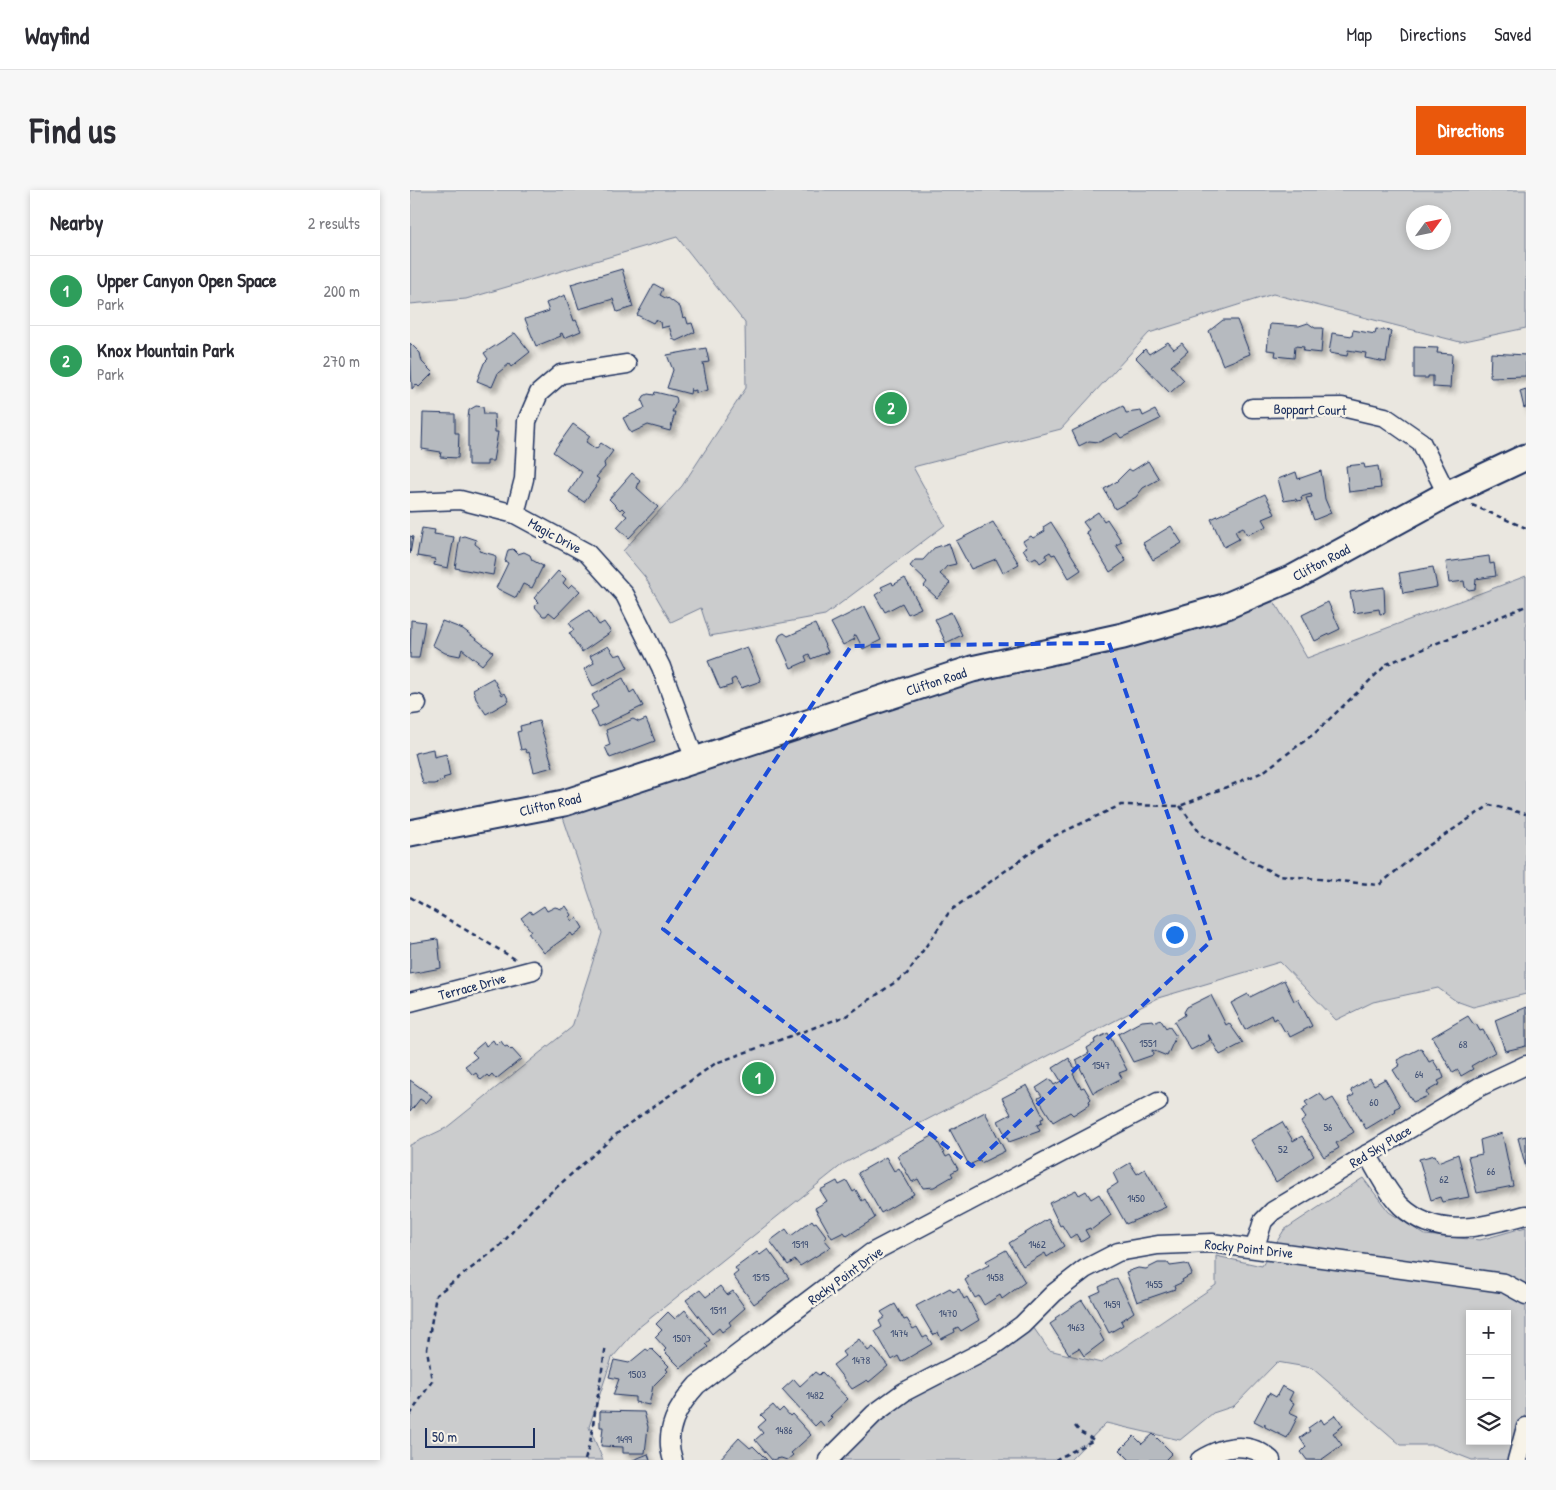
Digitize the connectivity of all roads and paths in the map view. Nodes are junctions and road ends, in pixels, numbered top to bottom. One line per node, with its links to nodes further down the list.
1 (627, 364): 6 (street)
2 (1252, 408): 4 (street, Boppart Court)
3 (1526, 457): 4 (street, Clifton Road)
4 (1447, 494): 7 (path); 9 (street, Clifton Road)
5 (410, 502): 6 (street, Magic Drive)
6 (515, 514): 9 (street, Magic Drive)
7 (1526, 528)
8 (1526, 606): 10 (path)
9 (695, 760): 12 (street, Clifton Road)
10 (1180, 806): 11 (path); 23 (path)
11 (1526, 814)
12 (410, 833)
13 (410, 897): 14 (path)
14 (533, 970): 15 (street, Terrace Drive)
15 (410, 1002)
16 (1526, 1065): 18 (street, Red Sky Place)
17 (1158, 1102): 27 (street, Rocky Point Drive)
18 (1367, 1154): 19 (street); 20 (street, Red Sky Place)
19 (1526, 1215)
20 (1256, 1247): 21 (street, Rocky Point Drive); 28 (street, Rocky Point Drive)
21 (1526, 1294)
22 (606, 1345): 26 (path)
23 (410, 1415)
24 (1075, 1426): 29 (path)
25 (1526, 1427): 32 (street)
26 (585, 1460)
27 (673, 1460)
28 (828, 1460)
29 (1055, 1460)
30 (1200, 1460): 31 (street)
31 (1271, 1460)
32 (1517, 1460)

